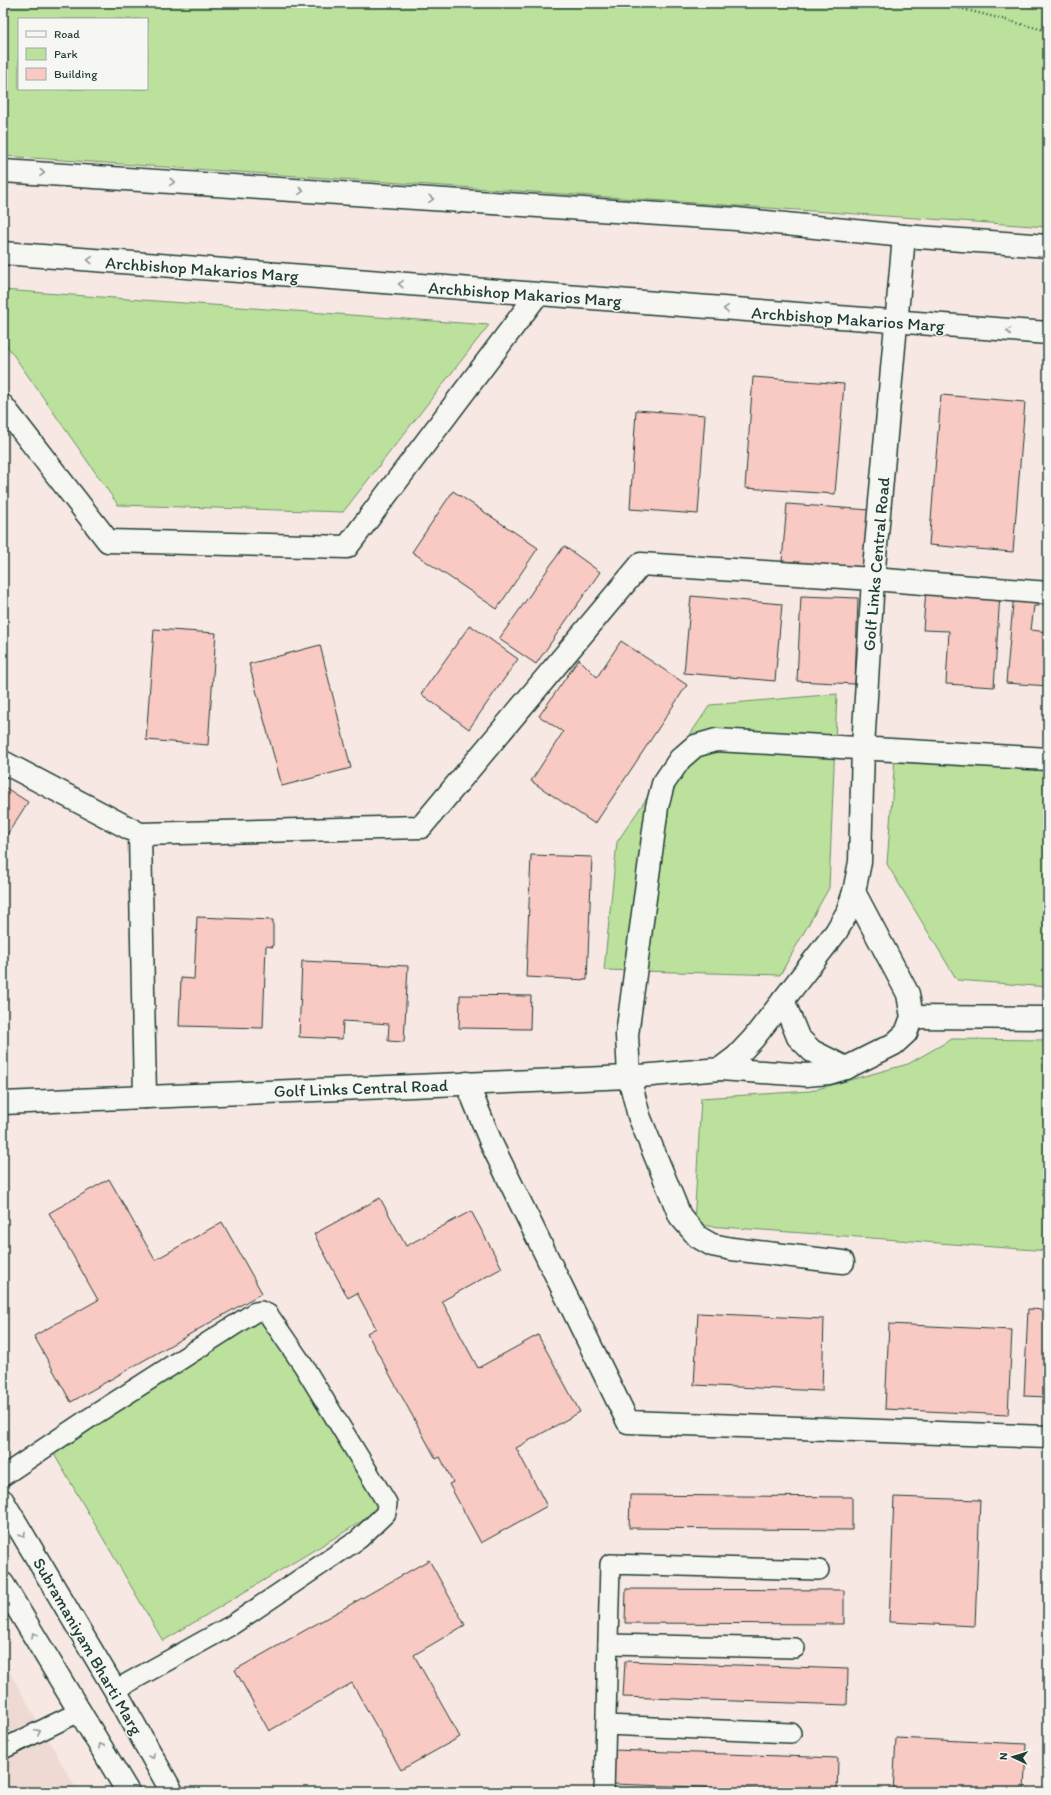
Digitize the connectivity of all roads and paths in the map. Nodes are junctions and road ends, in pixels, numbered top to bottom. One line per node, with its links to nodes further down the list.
1 (940, 3): 2 (path)
2 (1048, 31)
3 (3, 171): 4 (street, one-way to 4)
4 (904, 236): 5 (street); 8 (street, Golf Links Central Road)
5 (1048, 246)
6 (3, 253): 7 (street, Archbishop Makarios Marg, one-way to 6)
7 (537, 295): 8 (street, Archbishop Makarios Marg, one-way to 7); 10 (street)
8 (897, 323): 9 (street, Archbishop Makarios Marg, one-way to 8); 11 (street, Golf Links Central Road)
9 (1048, 334)
10 (3, 406)
11 (873, 579): 12 (street); 13 (street, Golf Links Central Road); 16 (street)
12 (1048, 593)
13 (863, 748): 14 (street); 17 (street, Golf Links Central Road); 23 (street)
14 (1048, 759)
15 (3, 762): 16 (street)
16 (140, 834): 25 (street)
17 (854, 892): 18 (street, Golf Links Central Road); 19 (street)
18 (783, 1000): 21 (street); 22 (street, Golf Links Central Road)
19 (912, 1017): 20 (street); 21 (street, Golf Links Central Road)
20 (1048, 1018)
21 (846, 1068): 22 (street, Golf Links Central Road)
22 (720, 1069): 23 (street, Golf Links Central Road)
23 (629, 1077): 24 (street, Golf Links Central Road); 27 (street)
24 (467, 1083): 25 (street, Golf Links Central Road); 28 (street)
25 (145, 1097): 26 (street, Golf Links Central Road)
26 (3, 1103)
27 (843, 1262)
28 (1048, 1437)
29 (3, 1476): 35 (lane)
30 (3, 1501): 35 (street, Subramaniyam Bharti Marg, one-way to 35)
31 (819, 1570): 33 (lane)
32 (3, 1584): 36 (street, one-way to 32)
33 (608, 1644): 34 (lane); 37 (lane)
34 (795, 1648)
35 (114, 1690): 41 (street, Subramaniyam Bharti Marg, one-way to 41)
36 (81, 1711): 39 (lane, one-way to 36); 40 (street, one-way to 36)
37 (606, 1725): 38 (lane); 42 (lane)
38 (791, 1733)
39 (3, 1749)
40 (128, 1792)
41 (172, 1792)
42 (604, 1792)

